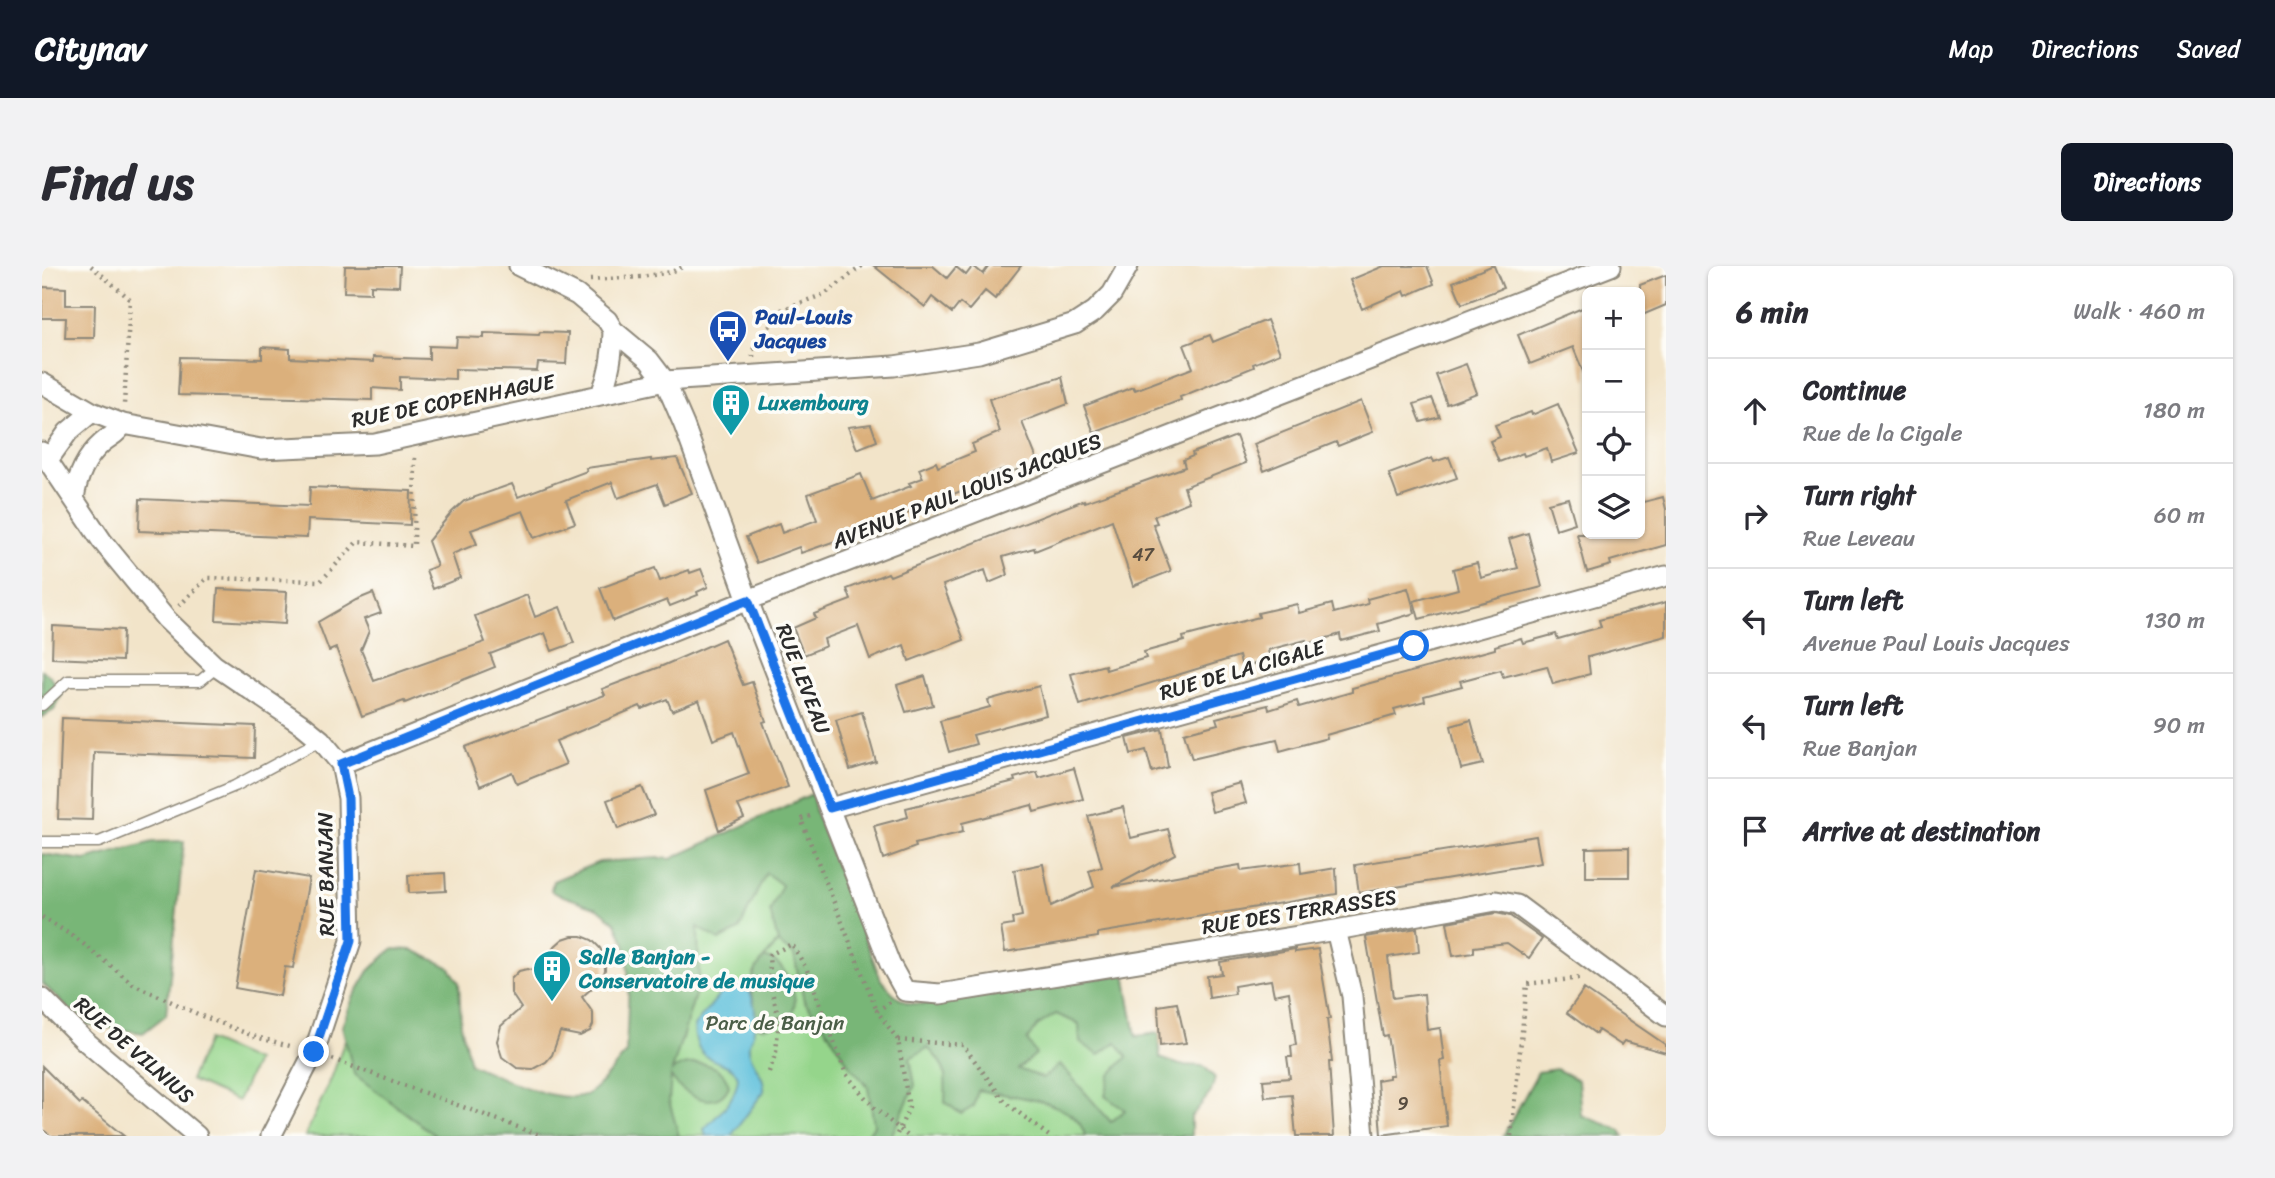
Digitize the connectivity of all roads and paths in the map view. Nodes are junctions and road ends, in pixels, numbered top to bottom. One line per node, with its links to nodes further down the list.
1 (91, 266): 14 (path)
2 (519, 266): 7 (street, RUE LEVEAU)
3 (685, 266): 7 (path)
4 (862, 266): 9 (path)
5 (1128, 266): 9 (street, RUE DE COPENHAGUE)
6 (1611, 266): 19 (street, AVENUE PAUL LOUIS JACQUES)
7 (566, 289): 8 (street, RUE LEVEAU)
8 (613, 330): 10 (street, RUE LEVEAU); 12 (street)
9 (753, 375): 10 (street, RUE DE COPENHAGUE)
10 (665, 380): 12 (street, RUE DE COPENHAGUE); 19 (street, RUE LEVEAU)
11 (42, 383): 13 (street, RUE DE COPENHAGUE)
12 (601, 394): 15 (street, RUE DE COPENHAGUE)
13 (92, 412): 14 (street, RUE DE COPENHAGUE); 16 (street)
14 (123, 424): 15 (street, RUE DE COPENHAGUE); 17 (street)
15 (415, 435): 20 (path)
16 (45, 456): 17 (street)
17 (74, 499): 20 (street)
18 (1666, 576): 25 (street, RUE DE LA CIGALE)
19 (748, 600): 24 (street, AVENUE PAUL LOUIS JACQUES); 25 (street, RUE LEVEAU)
20 (166, 619): 21 (street)
21 (216, 667): 22 (lane); 23 (street)
22 (42, 705)
23 (321, 740): 24 (street); 26 (lane)
24 (341, 764): 35 (street, RUE BANJAN)
25 (830, 808): 30 (street, RUE LEVEAU); 32 (path)
26 (42, 842)
27 (42, 917): 35 (path)
28 (1336, 930): 29 (street, RUE DES TERRASSES); 30 (street, RUE DES TERRASSES); 44 (street)
29 (1611, 975): 33 (street, RUE DES TERRASSES); 45 (path)
30 (905, 991): 32 (path)
31 (42, 998): 38 (street, RUE DE VILNIUS)
32 (877, 1011): 34 (path)
33 (1666, 1016)
34 (898, 1040): 37 (path); 43 (path)
35 (314, 1052): 39 (street, RUE BANJAN); 40 (path)
36 (769, 1073): 37 (path)
37 (900, 1129): 41 (path); 42 (path)
38 (197, 1136)
39 (271, 1136)
40 (542, 1136)
41 (896, 1136)
42 (908, 1136)
43 (1049, 1136)
44 (1364, 1136)
45 (1511, 1136)

